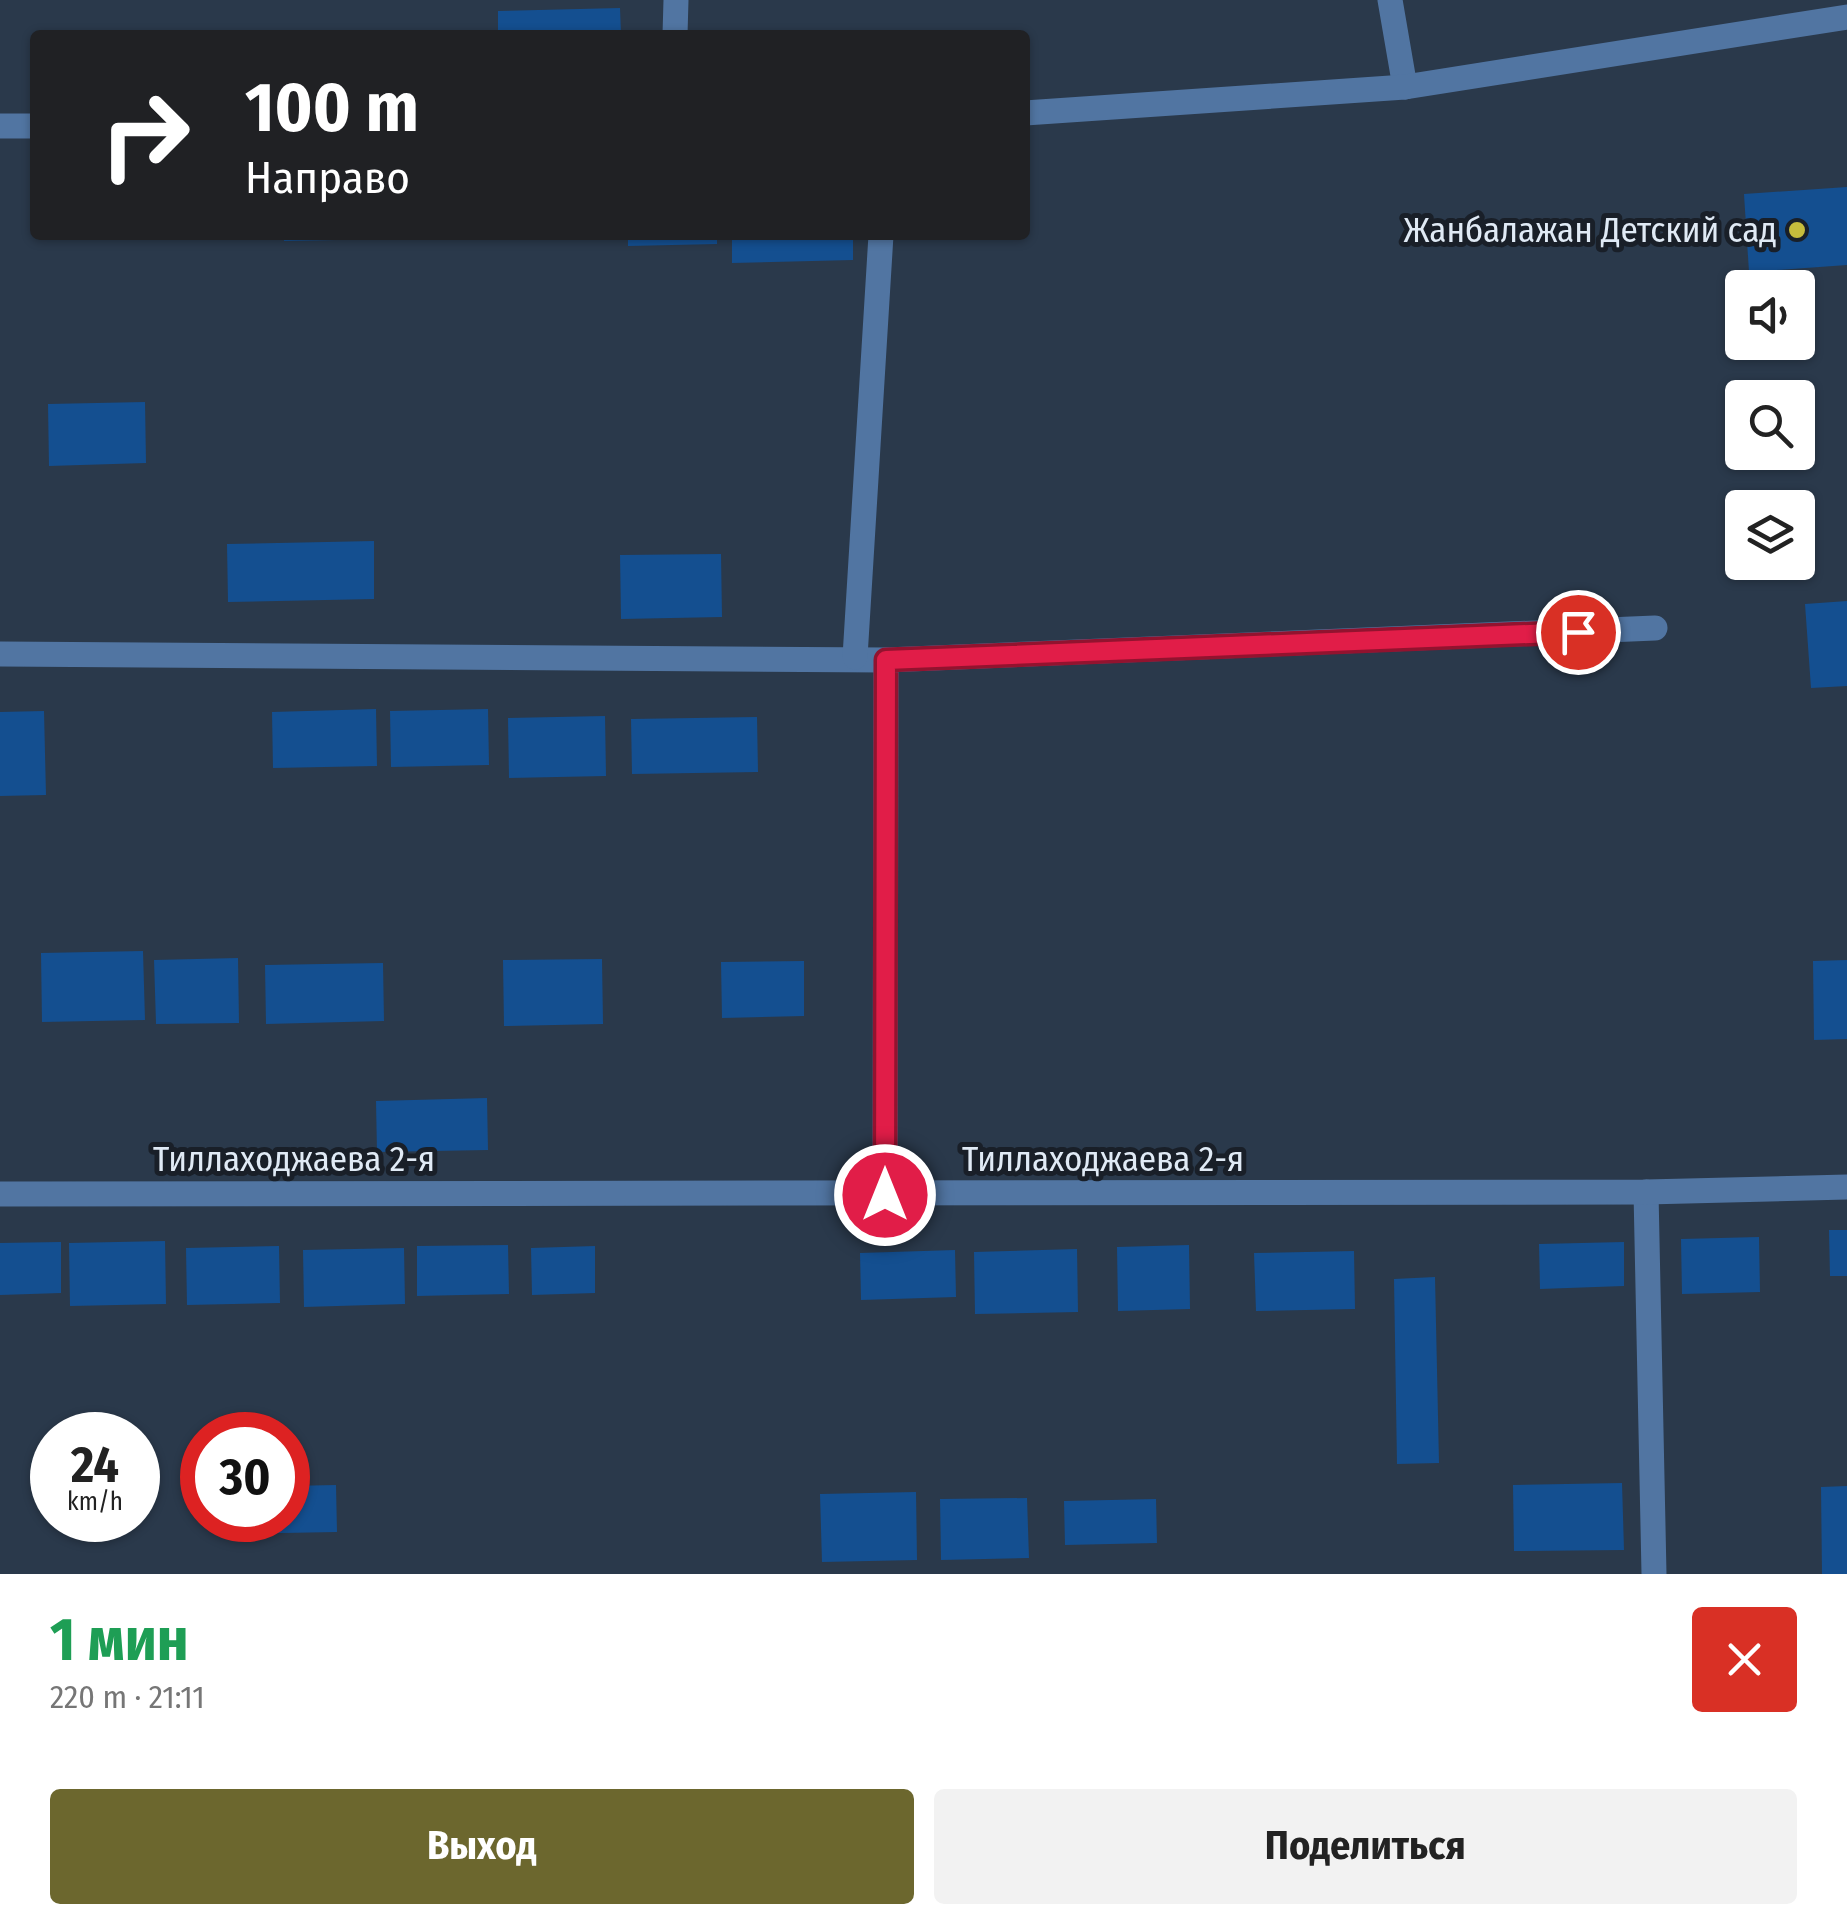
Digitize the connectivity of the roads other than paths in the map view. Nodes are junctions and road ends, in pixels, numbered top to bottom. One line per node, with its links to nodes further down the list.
1 (676, 0): 4 (street)
2 (1390, 0): 5 (street)
3 (1847, 17): 5 (street)
4 (675, 30)
5 (1405, 87): 6 (street)
6 (1030, 113)
7 (0, 126): 8 (street)
8 (30, 126)
9 (881, 240): 12 (street)
10 (1655, 628): 13 (street)
11 (0, 654): 12 (street)
12 (855, 657): 13 (street)
13 (886, 660): 17 (street)
14 (1847, 1186): 15 (street, Тиллаходжаева 2-я)
15 (1646, 1192): 17 (street, Тиллаходжаева 2-я); 18 (street)
16 (0, 1194): 17 (street, Тиллаходжаева 2-я)
17 (885, 1195)
18 (1654, 1574)

